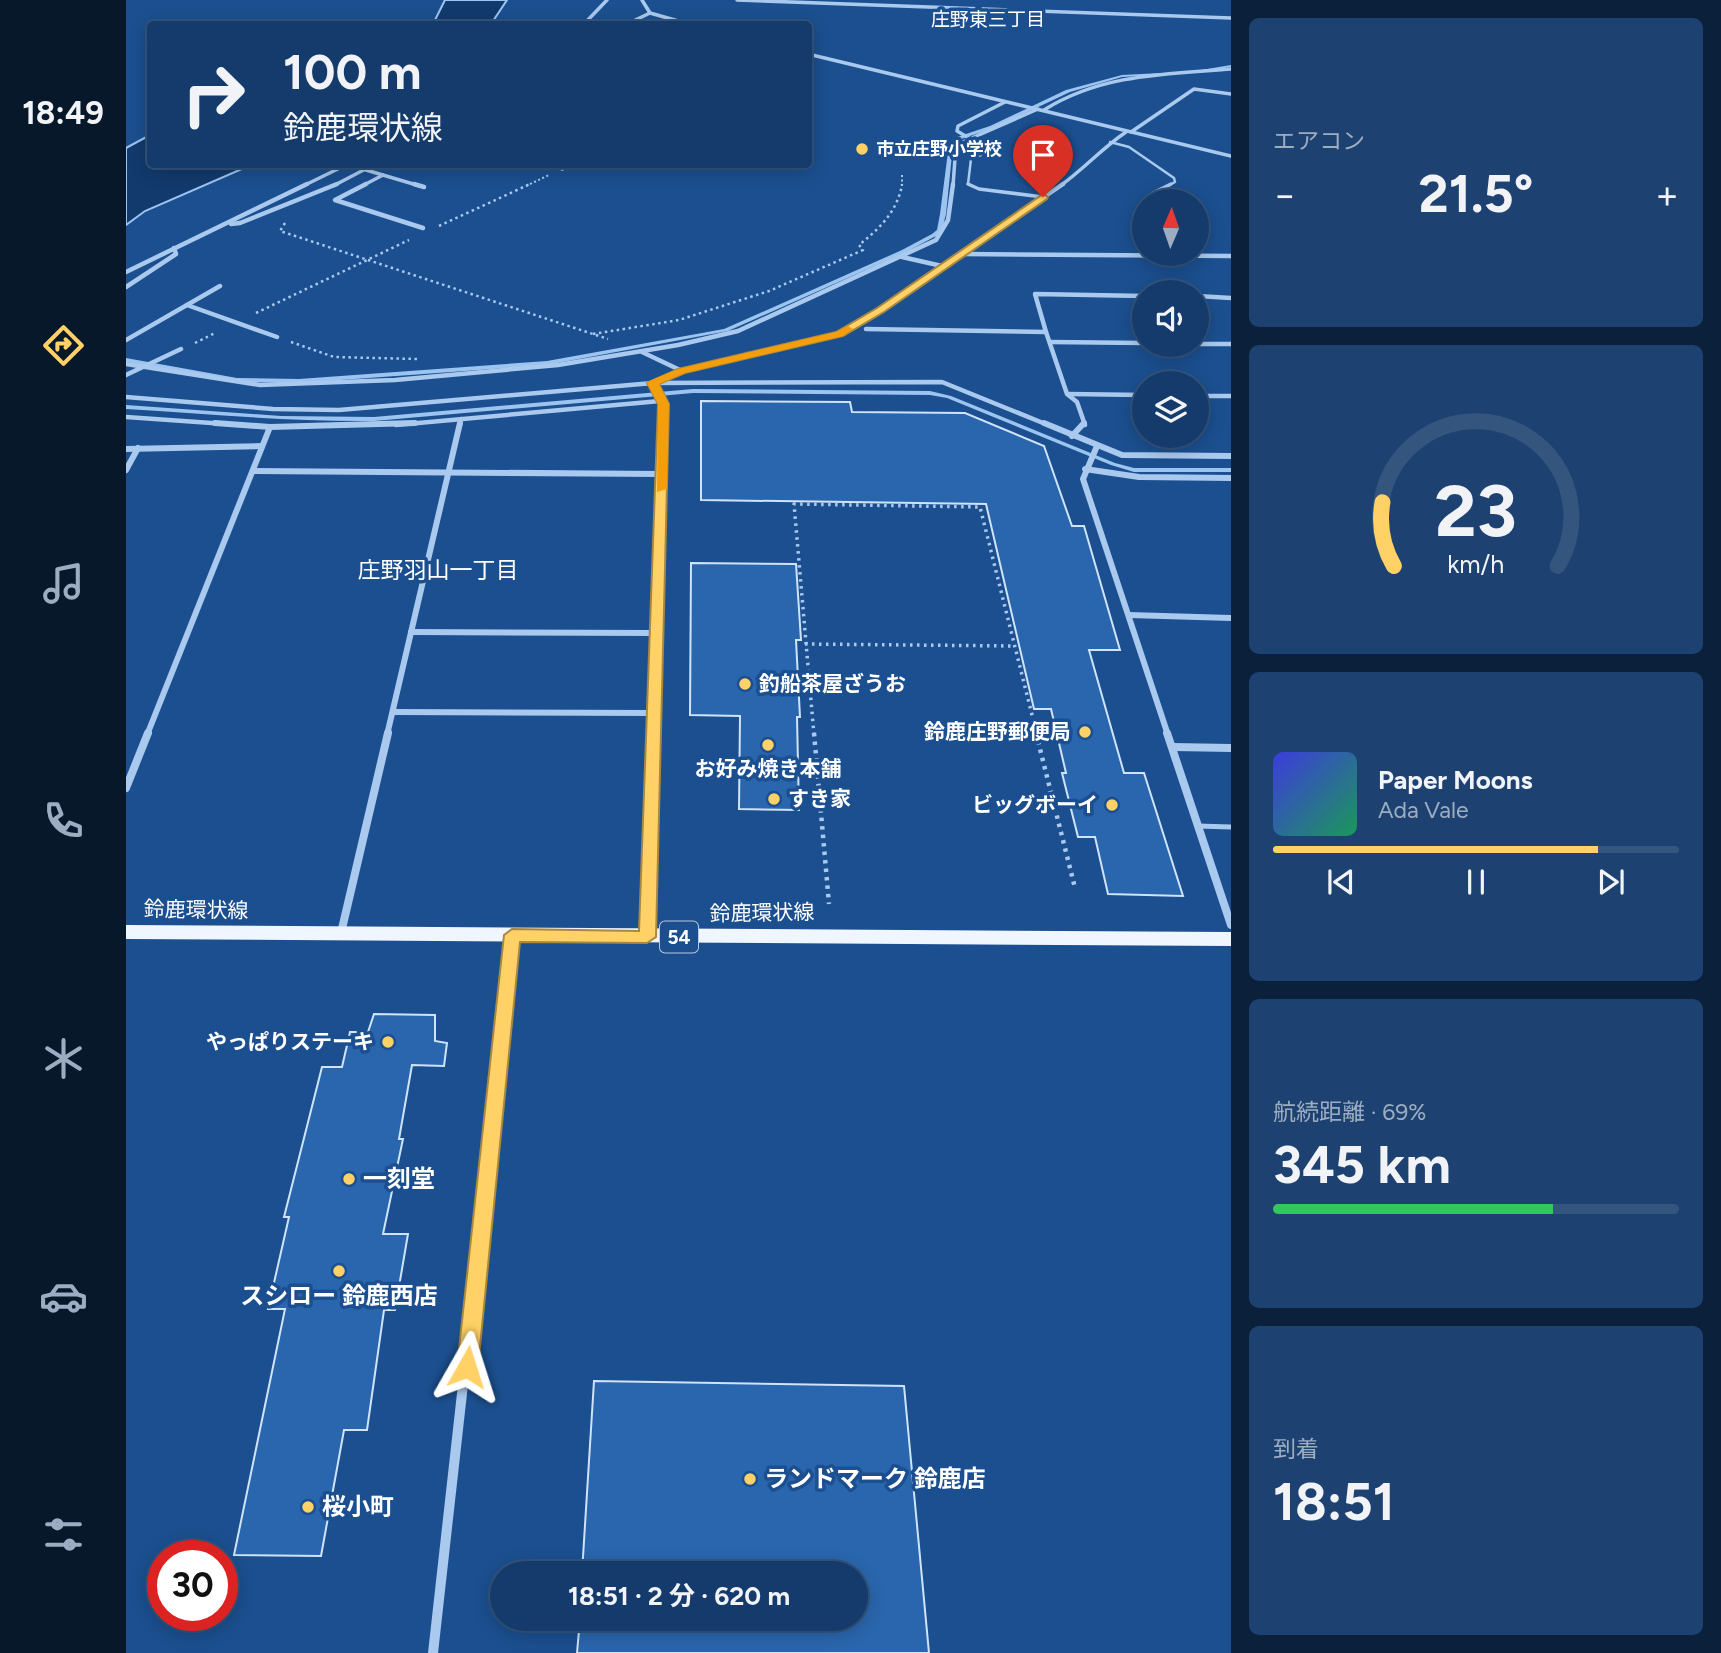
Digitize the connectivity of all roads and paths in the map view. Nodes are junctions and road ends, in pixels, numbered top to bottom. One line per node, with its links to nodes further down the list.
1 (607, 0): 10 (street)
2 (642, 0): 8 (street)
3 (737, 0): 6 (street)
4 (962, 0): 6 (street)
5 (1024, 0): 7 (street)
6 (962, 8): 7 (street)
7 (1025, 10): 9 (street)
8 (650, 13): 11 (street); 12 (street)
9 (1231, 18)
10 (587, 21)
11 (633, 21)
12 (678, 21)
13 (812, 55): 16 (street)
14 (1231, 69): 17 (street)
15 (1231, 94): 18 (street)
16 (1006, 102): 17 (street); 19 (street)
17 (1039, 110): 18 (street); 19 (street)
18 (1128, 132): 20 (street); 22 (street)
19 (969, 138): 38 (street)
20 (1110, 142): 30 (lane); 31 (street)
21 (986, 153): 31 (lane)
22 (1231, 156)
23 (340, 168): 33 (street)
24 (369, 168): 26 (street)
25 (562, 169): 34 (path)
26 (366, 170): 27 (street); 33 (street)
27 (383, 175): 29 (street); 34 (street)
28 (902, 175): 52 (path)
29 (424, 187)
30 (1161, 189)
31 (1043, 197): 37 (street)
32 (291, 215): 40 (path)
33 (223, 225): 36 (street)
34 (426, 229)
35 (416, 237): 40 (path)
36 (174, 248): 42 (street); 44 (street)
37 (961, 254): 39 (street); 41 (street)
38 (901, 256): 41 (street); 61 (street)
39 (1231, 256)
40 (367, 260): 49 (path); 52 (path)
41 (942, 266): 65 (street)
42 (126, 272)
43 (220, 286): 48 (street)
44 (126, 287)
45 (1132, 296): 51 (street)
46 (1209, 297): 47 (street)
47 (1231, 298)
48 (187, 305): 49 (street); 54 (street)
49 (237, 323): 53 (street); 60 (path)
50 (866, 330): 51 (street)
51 (1046, 332): 56 (street)
52 (592, 334): 55 (path)
53 (277, 337): 62 (path)
54 (126, 340)
55 (616, 342)
56 (1049, 342): 57 (street); 68 (street)
57 (1132, 343)
58 (1209, 344): 59 (street)
59 (1231, 344)
60 (181, 349): 64 (street)
61 (641, 351): 64 (street); 65 (street)
62 (424, 359)
63 (126, 364): 64 (street)
64 (144, 367): 66 (street)
65 (682, 371): 67 (street)
66 (126, 375)
67 (653, 385): 72 (street); 73 (street); 77 (street)
68 (1067, 394): 69 (street); 77 (street)
69 (1132, 395)
70 (1209, 396): 71 (street)
71 (1231, 396)
72 (126, 397)
73 (660, 401): 75 (street); 87 (street)
74 (126, 417): 76 (street)
75 (461, 419): 76 (street); 86 (street)
76 (270, 427): 78 (street)
77 (1072, 436): 79 (street)
78 (262, 446): 80 (street); 85 (street)
79 (1097, 446): 82 (street); 84 (street)
80 (138, 448): 81 (street); 83 (street)
81 (126, 449)
82 (1231, 456)
83 (126, 470)
84 (1085, 470): 88 (street); 89 (street)
85 (253, 471): 86 (street); 99 (street)
86 (449, 473): 87 (street); 91 (street)
87 (661, 474): 92 (street)
88 (1231, 478)
89 (1129, 615): 90 (street); 97 (street)
90 (1231, 618)
91 (411, 632): 92 (street); 95 (street)
92 (656, 633): 96 (street)
93 (805, 643): 94 (path); 94 (path); 103 (path)
94 (1015, 646): 102 (path)
95 (393, 712): 96 (street); 106 (street)
96 (654, 713): 108 (street)
97 (1173, 747): 98 (street); 100 (street)
98 (1231, 748)
99 (126, 788)
100 (1198, 826): 101 (lane); 104 (street)
101 (1231, 827)
102 (1075, 888)
103 (829, 904)
104 (1231, 925)
105 (126, 932): 106 (main road, 鈴鹿環状線 / 54)
106 (341, 934): 107 (main road, 鈴鹿環状線 / 54)
107 (512, 935): 108 (main road, 鈴鹿環状線 / 54); 110 (street)
108 (647, 937): 109 (main road, 鈴鹿環状線 / 54)
109 (1231, 939)
110 (433, 1653)

